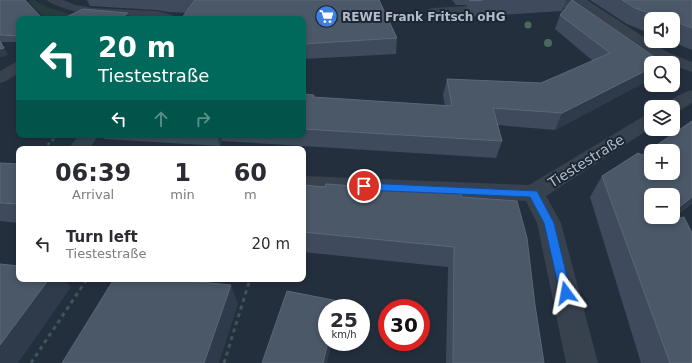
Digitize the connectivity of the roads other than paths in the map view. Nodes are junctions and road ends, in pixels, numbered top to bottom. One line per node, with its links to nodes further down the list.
1 (54, 0): 6 (street)
2 (581, 1): 3 (street); 8 (street)
3 (520, 7)
4 (504, 8): 5 (street)
5 (433, 12)
6 (107, 16): 7 (street)
7 (157, 16)
8 (692, 67)
9 (16, 68): 10 (street)
10 (0, 78)
11 (692, 95): 12 (street)
12 (680, 103)
13 (644, 124): 17 (street, Tiestestraße)
14 (87, 138): 15 (street)
15 (80, 146)
16 (306, 184): 17 (street, Tiestestraße)
17 (533, 194): 18 (street)
18 (582, 363)

